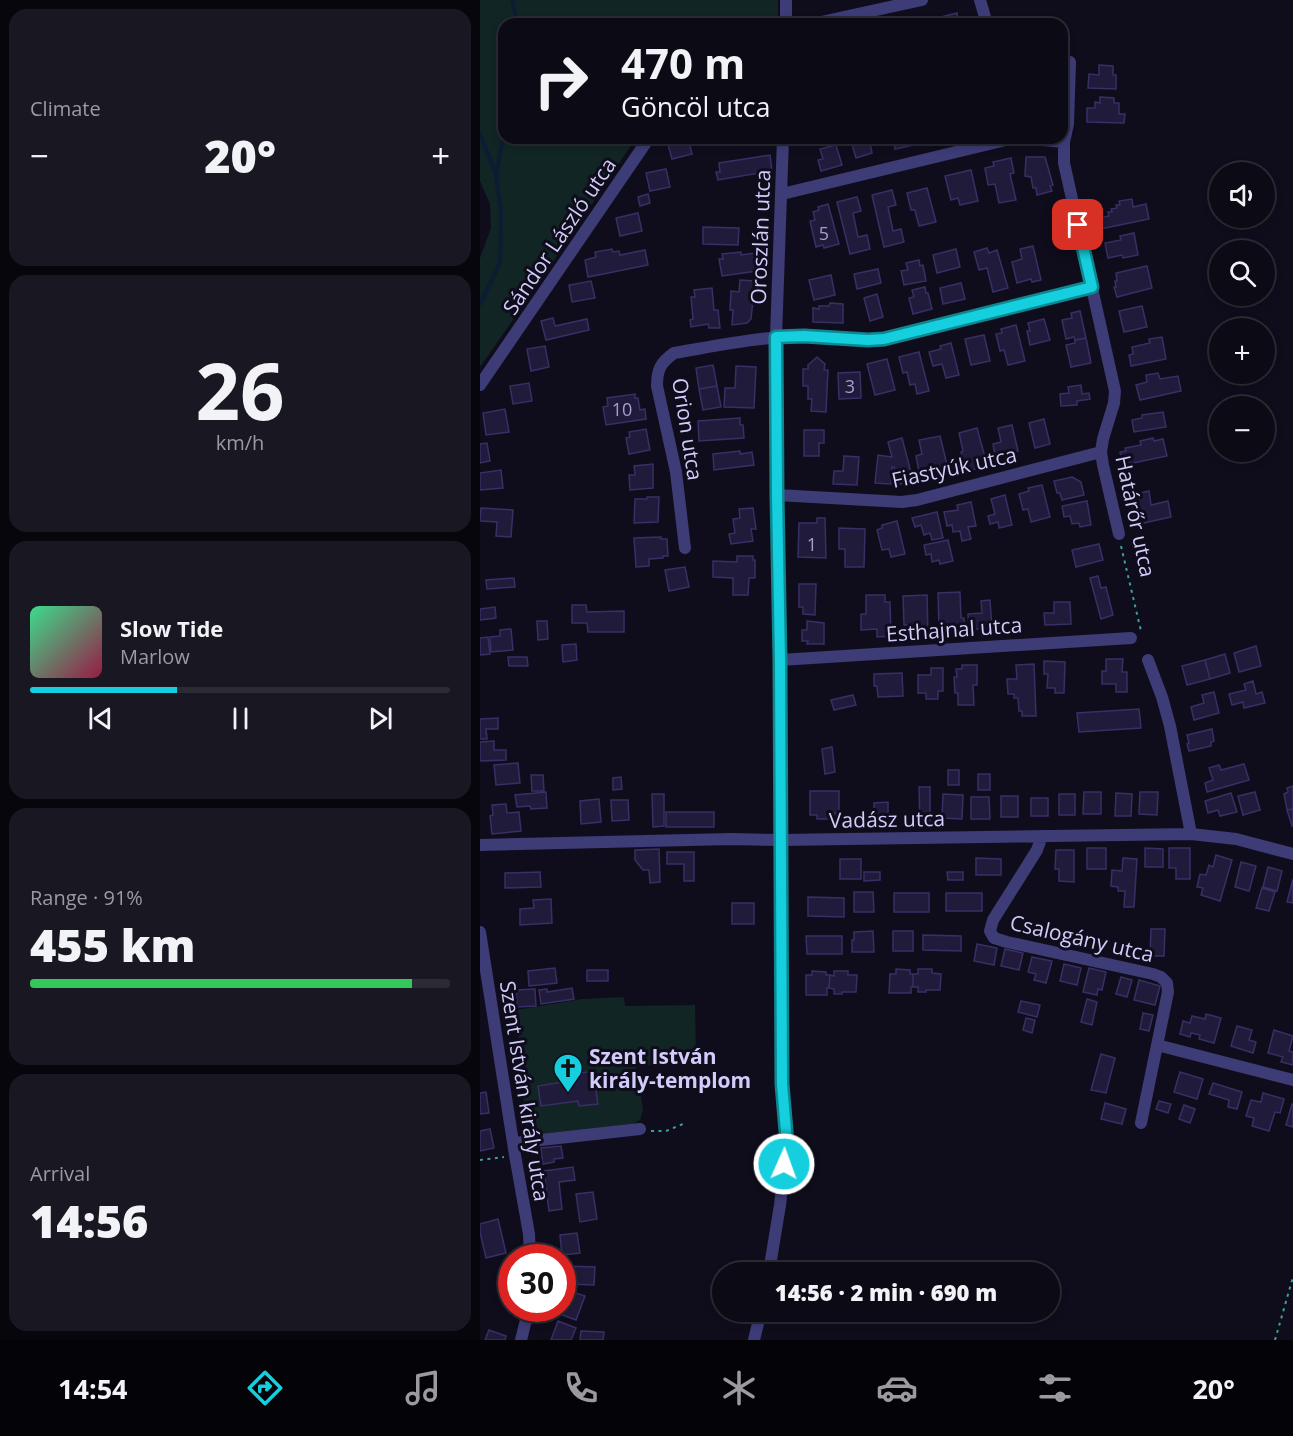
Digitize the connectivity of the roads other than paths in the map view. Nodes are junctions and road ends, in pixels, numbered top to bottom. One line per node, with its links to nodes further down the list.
1 (786, 0): 4 (street)
2 (922, 0): 5 (street)
3 (980, 0): 6 (street)
4 (786, 18)
5 (840, 18)
6 (985, 18)
7 (1070, 62): 8 (street, Határőr utca)
8 (1068, 124)
9 (645, 144): 16 (street, Sándor László utca)
10 (783, 144): 13 (street, Oroszlán utca)
11 (989, 144): 13 (street)
12 (1064, 144): 14 (street, Határőr utca)
13 (782, 194): 15 (street, Oroszlán utca)
14 (1092, 287): 15 (street, Orion utca); 17 (street, Határőr utca)
15 (776, 337): 18 (street, Oroszlán utca); 20 (street, Orion utca)
16 (480, 385)
17 (1101, 452): 18 (street, Fiastyúk utca); 19 (street, Határőr utca)
18 (777, 495): 22 (street, Oroszlán utca)
19 (1119, 534)
20 (685, 548)
21 (1136, 636): 22 (street, Esthajnal utca)
22 (780, 660): 26 (street, Oroszlán utca)
23 (1148, 660): 24 (street)
24 (1191, 834): 25 (street, Vadász utca); 28 (street, Vadász utca)
25 (1042, 836): 26 (street, Vadász utca); 30 (street, Csalogány utca)
26 (780, 840): 27 (street, Vadász utca); 36 (street, Oroszlán utca)
27 (480, 845)
28 (1293, 854)
29 (480, 932): 34 (street, Szent István király utca)
30 (1157, 1045): 31 (street); 32 (street, Csalogány utca)
31 (1293, 1080)
32 (1141, 1123)
33 (640, 1129): 34 (street)
34 (514, 1149): 35 (street, Szent István király utca)
35 (529, 1244)
36 (771, 1262)
37 (526, 1322): 39 (street)
38 (758, 1322): 40 (street)
39 (521, 1340)
40 (754, 1340)

